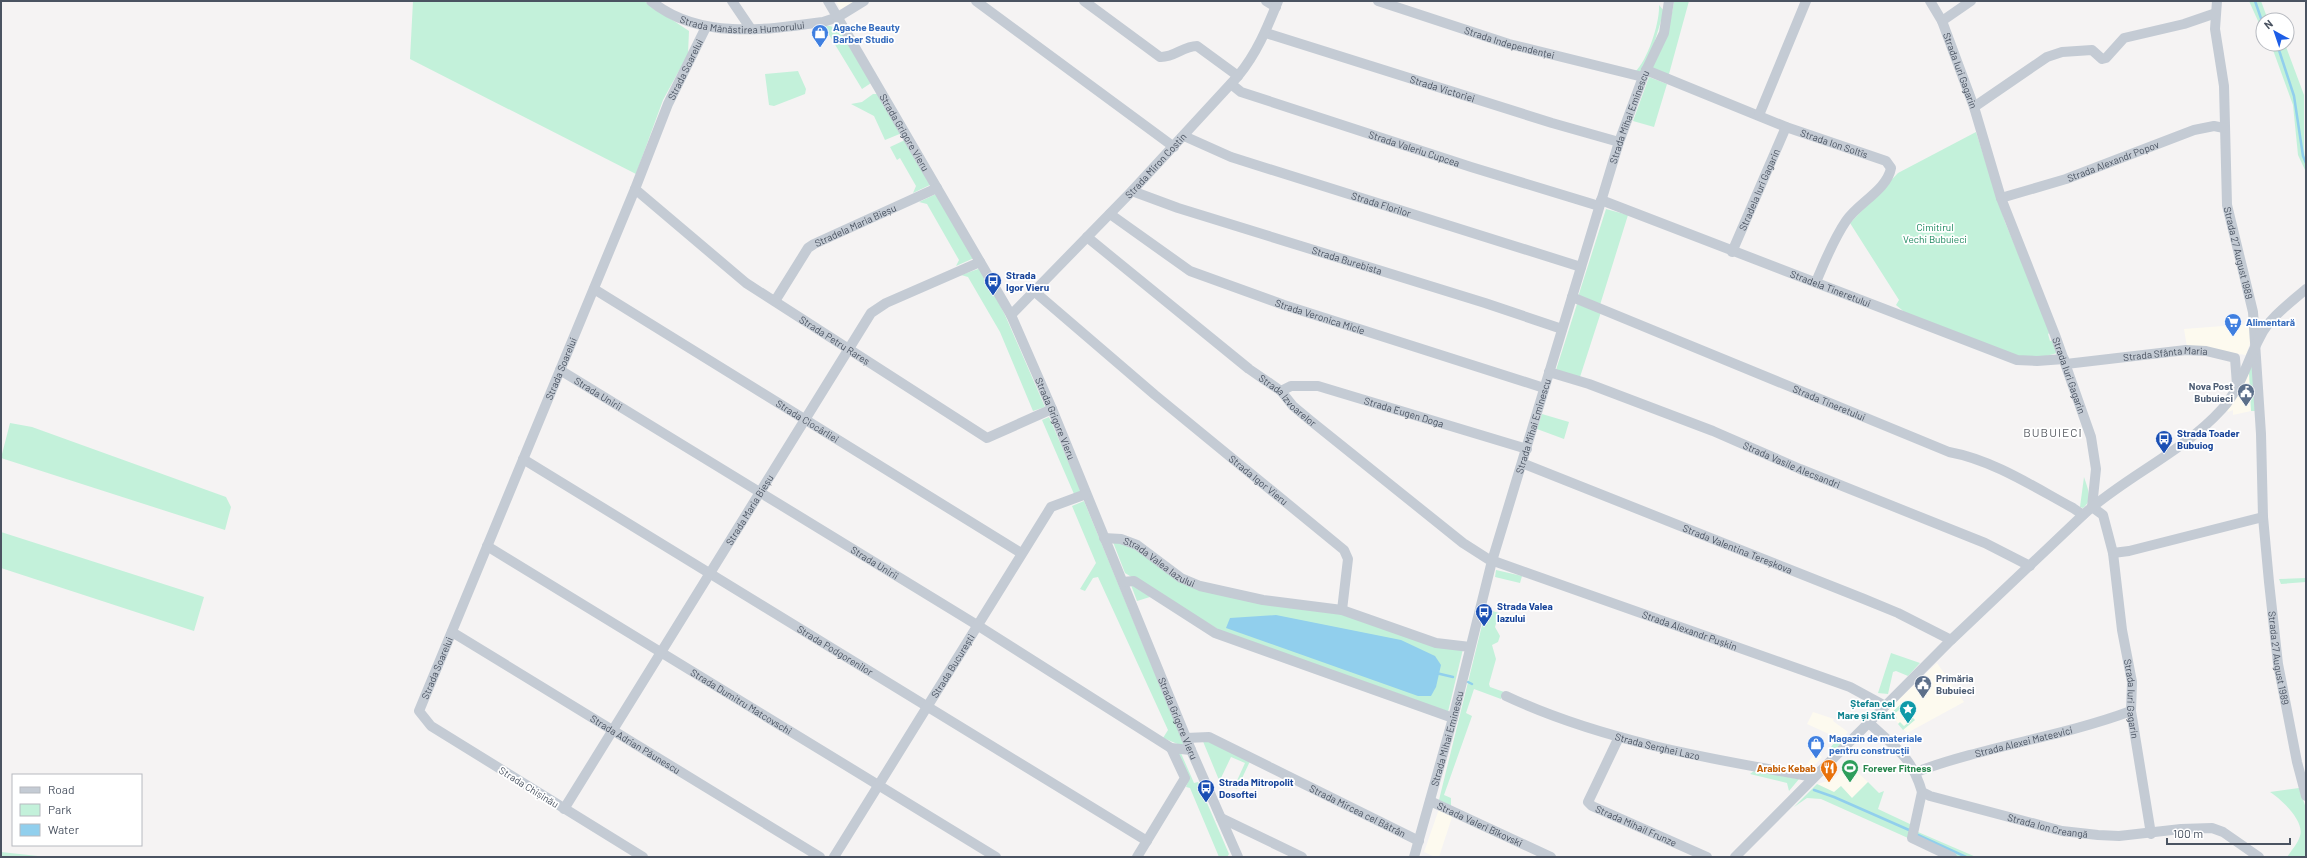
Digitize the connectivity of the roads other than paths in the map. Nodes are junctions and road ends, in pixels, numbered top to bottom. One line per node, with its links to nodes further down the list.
1 (651, 1): 18 (street, Strada Mănăstirea Humorului)
2 (732, 1): 19 (street)
3 (828, 1): 16 (street, Strada Grigore Vieru)
4 (864, 1): 16 (street, Strada Mănăstirea Humorului)
5 (976, 1): 29 (street)
6 (1084, 1): 22 (street, Strada Valeriu Cupcea)
7 (1266, 1): 14 (street)
8 (1378, 1): 21 (street, Strada Independenței)
9 (1668, 1): 21 (street, Strada Mihai Eminescu)
10 (1806, 1): 24 (street)
11 (1930, 1): 17 (street, Strada Iuri Gagarin)
12 (1971, 1): 17 (street)
13 (2216, 1): 15 (street, Strada 27 August 1989)
14 (1277, 4): 20 (street, Strada Miron Costin)
15 (2216, 13): 23 (street); 26 (street, Strada 27 August 1989)
16 (838, 17): 19 (street, Strada Mănăstirea Humorului); 30 (street, Strada Grigore Vieru)
17 (1942, 21): 23 (street, Strada Iuri Gagarin)
18 (706, 27): 19 (street, Strada Mănăstirea Humorului); 31 (street, Strada Soarelui)
19 (751, 29)
20 (1266, 34): 22 (street, Strada Miron Costin); 28 (street, Strada Victoriei)
21 (1644, 74): 24 (street, Strada Ion Soltîs); 28 (street, Strada Mihai Eminescu)
22 (1235, 80): 27 (street, Strada Miron Costin); 34 (street, Strada Valeriu Cupcea)
23 (1974, 107): 33 (street, Strada Iuri Gagarin)
24 (1759, 115): 25 (street, Strada Ion Soltîs)
25 (1786, 127): 37 (street, Stradela Iuri Gagarin); 40 (street, Strada Ion Soltîs)
26 (2224, 128): 33 (street, Strada Alexandr Popov); 49 (street, Strada 27 August 1989)
27 (1184, 136): 29 (street, Strada Miron Costin); 39 (street, Strada Florilor)
28 (1619, 142): 34 (street, Strada Mihai Eminescu)
29 (1174, 147): 32 (street, Strada Miron Costin)
30 (937, 188): 38 (street, Strada Grigore Vieru); 45 (street, Stradela Maria Bieșu)
31 (635, 189): 41 (street, Strada Soarelui); 45 (street, Strada Petru Rareș)
32 (1132, 191): 35 (street, Strada Miron Costin); 47 (street, Strada Burebista)
33 (2001, 198): 50 (street, Strada Iuri Gagarin)
34 (1600, 203): 37 (street, Stradela Tineretului); 39 (street, Strada Mihai Eminescu)
35 (1110, 214): 36 (street, Strada Miron Costin); 54 (street, Strada Veronica Micle)
36 (1087, 237): 43 (street, Strada Miron Costin); 55 (street, Strada Izvoarelor)
37 (1732, 252): 40 (street, Stradela Tineretului)
38 (980, 262): 46 (street, Strada Grigore Vieru); 48 (street, Strada Maria Bieșu)
39 (1580, 267): 44 (street, Strada Mihai Eminescu)
40 (1816, 282): 50 (street, Stradela Tineretului)
41 (594, 289): 51 (street, Strada Soarelui); 57 (street, Strada Ciocârliei)
42 (2306, 289): 49 (street)
43 (1035, 292): 46 (street, Strada Miron Costin); 74 (street, Strada Igor Vieru)
44 (1572, 297): 47 (street, Strada Mihai Eminescu); 64 (street, Strada Tineretului)
45 (775, 301): 48 (street, Strada Petru Rareș)
46 (1011, 315): 56 (street, Strada Grigore Vieru)
47 (1562, 328): 52 (street, Strada Mihai Eminescu)
48 (848, 347): 56 (street, Strada Petru Rareș); 57 (street, Strada Maria Bieșu)
49 (2255, 349): 53 (street); 65 (street, Strada 27 August 1989)
50 (2065, 362): 53 (street, Strada Sfânta Maria); 63 (street, Strada Iuri Gagarin)
51 (560, 370): 59 (street, Strada Soarelui); 61 (street, Strada Unirii)
52 (1549, 372): 54 (street, Strada Mihai Eminescu); 71 (street, Strada Vasile Alecsandri)
53 (2237, 387): 63 (street)
54 (1544, 388): 58 (street, Strada Mihai Eminescu)
55 (1281, 391): 58 (street, Strada Eugen Doga); 70 (street, Strada Izvoarelor)
56 (1052, 409): 62 (street, Strada Grigore Vieru)
57 (804, 419): 61 (street, Strada Maria Bieșu); 68 (street, Strada Ciocârliei)
58 (1527, 449): 60 (street, Strada Mihai Eminescu)
59 (523, 459): 67 (street, Strada Soarelui); 72 (street, Strada Podgorenilor)
60 (1522, 463): 70 (street, Strada Mihai Eminescu); 77 (street, Strada Valentina Tereșkova)
61 (759, 493): 72 (street, Strada Maria Bieșu); 75 (street, Strada Unirii)
62 (1086, 494): 66 (street, Strada Grigore Vieru); 68 (street, Strada București)
63 (2092, 507): 64 (street); 69 (street, Strada Iuri Gagarin)
64 (2083, 515): 71 (street)
65 (2263, 517): 69 (street); 96 (street, Strada 27 August 1989)
66 (1104, 538): 73 (street, Strada Grigore Vieru); 74 (street, Strada Valea Iazului)
67 (487, 546): 76 (street, Strada Soarelui); 79 (street, Strada Dumitru Matcovschi)
68 (1021, 553): 75 (street, Strada București)
69 (2113, 553): 84 (street, Strada Iuri Gagarin)
70 (1492, 561): 78 (street, Strada Mihai Eminescu); 82 (street, Strada Alexandr Pușkin)
71 (2030, 566): 77 (street)
72 (709, 573): 79 (street, Strada Maria Bieșu); 81 (street, Strada Podgorenilor)
73 (1123, 582): 85 (street); 89 (street, Strada Grigore Vieru)
74 (1342, 610): 78 (street, Strada Valea Iazului)
75 (977, 625): 81 (street, Strada București); 90 (street, Strada Unirii)
76 (452, 632): 83 (street, Strada Soarelui); 87 (street, Strada Adrian Păunescu)
77 (1951, 640): 82 (street)
78 (1470, 647): 85 (street, Strada Mihai Eminescu)
79 (661, 652): 87 (street, Strada Maria Bieșu); 94 (street, Strada Dumitru Matcovschi)
80 (1506, 696): 88 (street, Strada Serghei Lazo)
81 (927, 706): 94 (street, Strada București); 101 (street, Strada Podgorenilor)
82 (1886, 706): 86 (street)
83 (419, 711): 98 (street, Strada Chișinău)
84 (2131, 711): 92 (street, Strada Alexei Mateevici); 100 (street, Strada Iuri Gagarin)
85 (1453, 718): 97 (street, Strada Mihai Eminescu)
86 (1869, 723): 92 (street); 93 (street)
87 (612, 730): 98 (street, Strada Maria Bieșu); 106 (street, Strada Adrian Păunescu)
88 (1619, 737): 93 (street, Strada Serghei Lazo); 113 (street, Strada Mihail Frunze)
89 (1186, 738): 91 (street, Strada Grigore Vieru); 102 (street, Strada Mircea cel Bătrân)
90 (1171, 748): 91 (street, Strada Unirii); 101 (street)
91 (1191, 750): 99 (street, Strada Grigore Vieru)
92 (1916, 772): 95 (street)
93 (1814, 777): 104 (street)
94 (878, 785): 107 (street, Strada București); 108 (street, Strada Dumitru Matcovschi)
95 (1922, 792): 100 (street, Strada Ion Creangă); 114 (street)
96 (2306, 796)
97 (1430, 801): 102 (street, Strada Mihai Eminescu); 112 (street, Strada Valeri Bîkovski)
98 (564, 809): 105 (street, Strada Chișinău)
99 (1221, 818): 103 (street, Strada Grigore Vieru); 110 (street)
100 (2150, 834): 115 (street, Strada Ion Creangă)
101 (1147, 841): 109 (street)
102 (1419, 841): 111 (street, Strada Mihai Eminescu)
103 (1234, 855)
104 (1741, 855)
105 (643, 857)
106 (820, 857)
107 (834, 857)
108 (996, 857)
109 (1137, 857)
110 (1302, 857)
111 (1414, 857)
112 (1550, 857)
113 (1707, 857)
114 (1952, 857)
115 (2258, 857)

